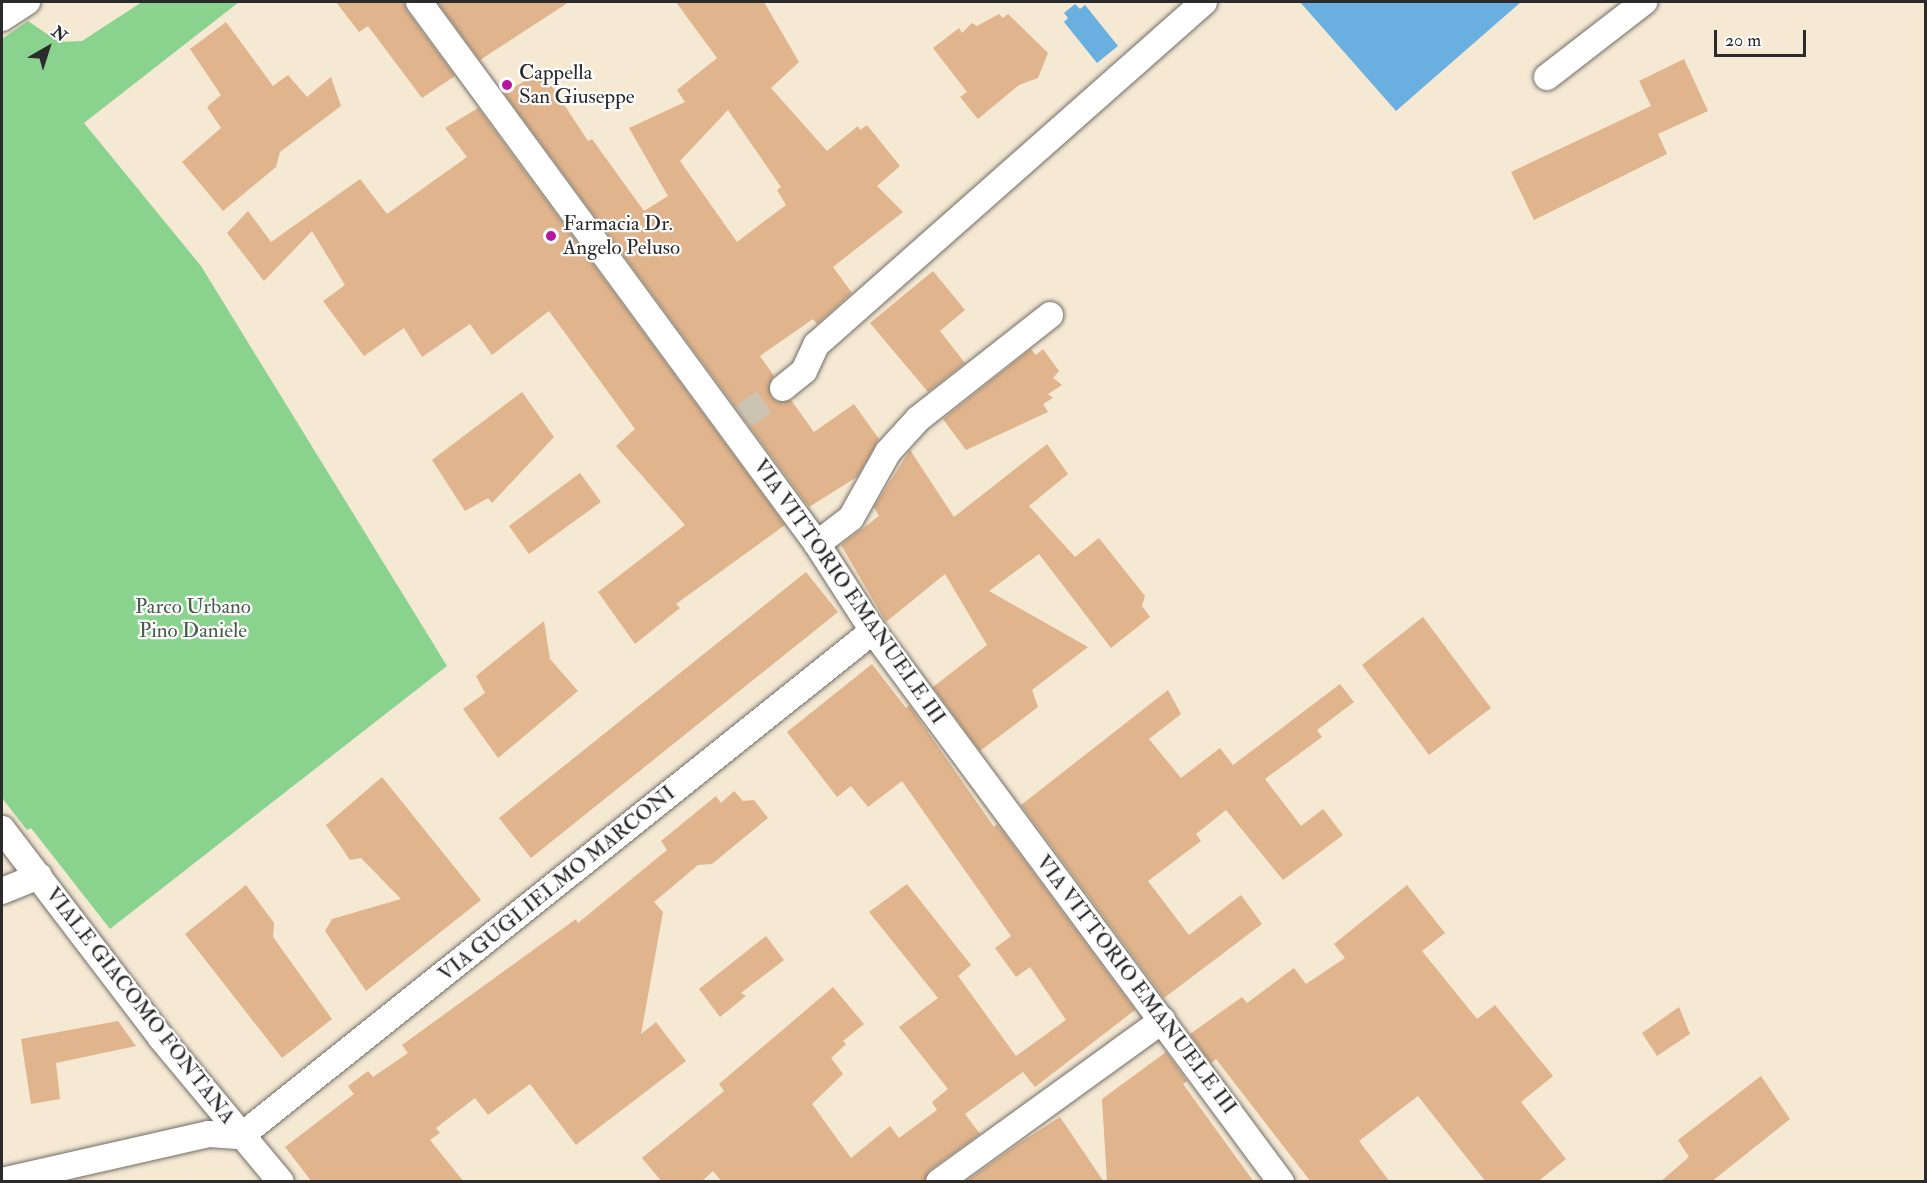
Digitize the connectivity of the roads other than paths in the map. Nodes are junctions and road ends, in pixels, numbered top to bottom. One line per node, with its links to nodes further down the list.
1 (27, 2): 5 (street)
2 (419, 2): 9 (street, VIA VITTORIO EMANUELE III)
3 (1204, 2): 8 (street)
4 (1644, 2): 6 (street)
5 (2, 18)
6 (1547, 77)
7 (1050, 315): 9 (street)
8 (783, 388)
9 (817, 544): 10 (street, VIA VITTORIO EMANUELE III)
10 (873, 631): 14 (street, VIA VITTORIO EMANUELE III); 15 (street, VIA GUGLIELMO MARCONI)
11 (2, 829): 12 (street, VIALE GIACOMO FONTANA)
12 (39, 876): 13 (street); 15 (street, VIALE GIACOMO FONTANA)
13 (2, 891)
14 (1163, 1020): 18 (street); 19 (street, VIA VITTORIO EMANUELE III)
15 (241, 1136): 16 (street); 17 (street, VIALE GIACOMO FONTANA)
16 (2, 1181)
17 (281, 1182)
18 (939, 1182)
19 (1281, 1182)

